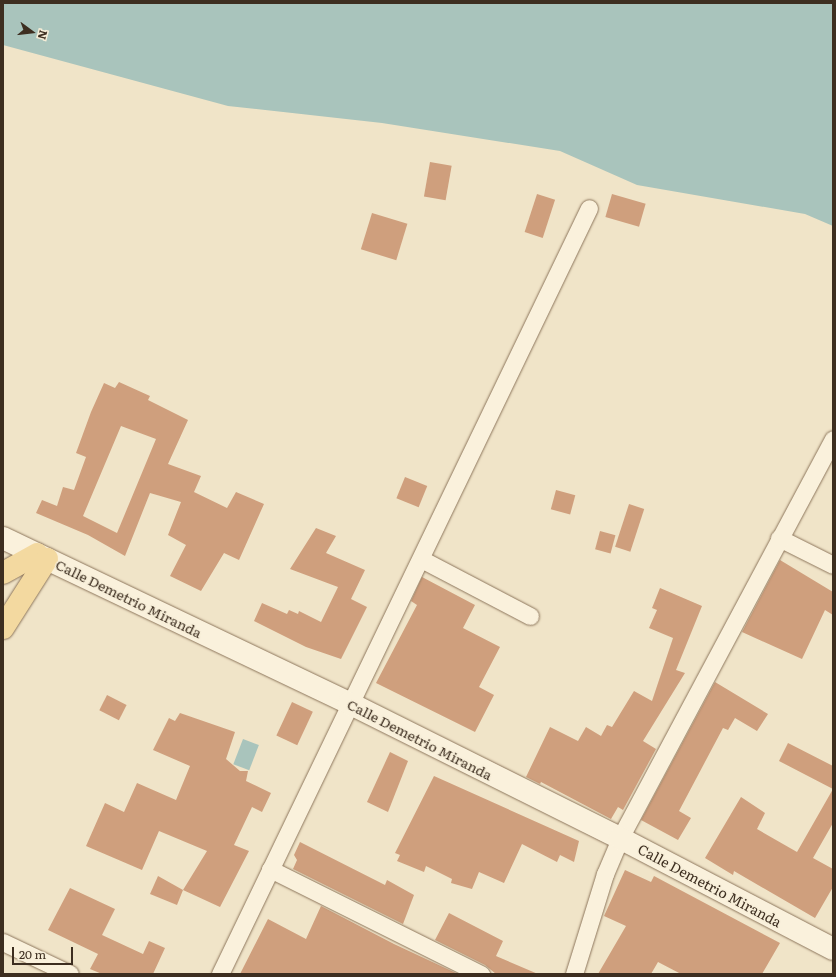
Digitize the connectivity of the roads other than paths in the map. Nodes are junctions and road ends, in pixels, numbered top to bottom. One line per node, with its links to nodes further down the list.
1 (589, 208): 6 (street)
2 (833, 439): 4 (street)
3 (3, 538): 5 (main road, Calle Demetrio Miranda)
4 (779, 538): 7 (street); 12 (street)
5 (42, 556): 8 (main road); 10 (main road); 11 (main road, Calle Demetrio Miranda)
6 (421, 559): 9 (street); 11 (street)
7 (833, 565)
8 (3, 573)
9 (530, 616)
10 (3, 628)
11 (349, 703): 12 (main road, Calle Demetrio Miranda); 13 (street)
12 (620, 838): 15 (main road, Calle Demetrio Miranda); 19 (street)
13 (270, 869): 17 (street); 18 (street)
14 (3, 942): 16 (street)
15 (833, 949)
16 (70, 974)
17 (220, 974)
18 (481, 974)
19 (574, 974)

